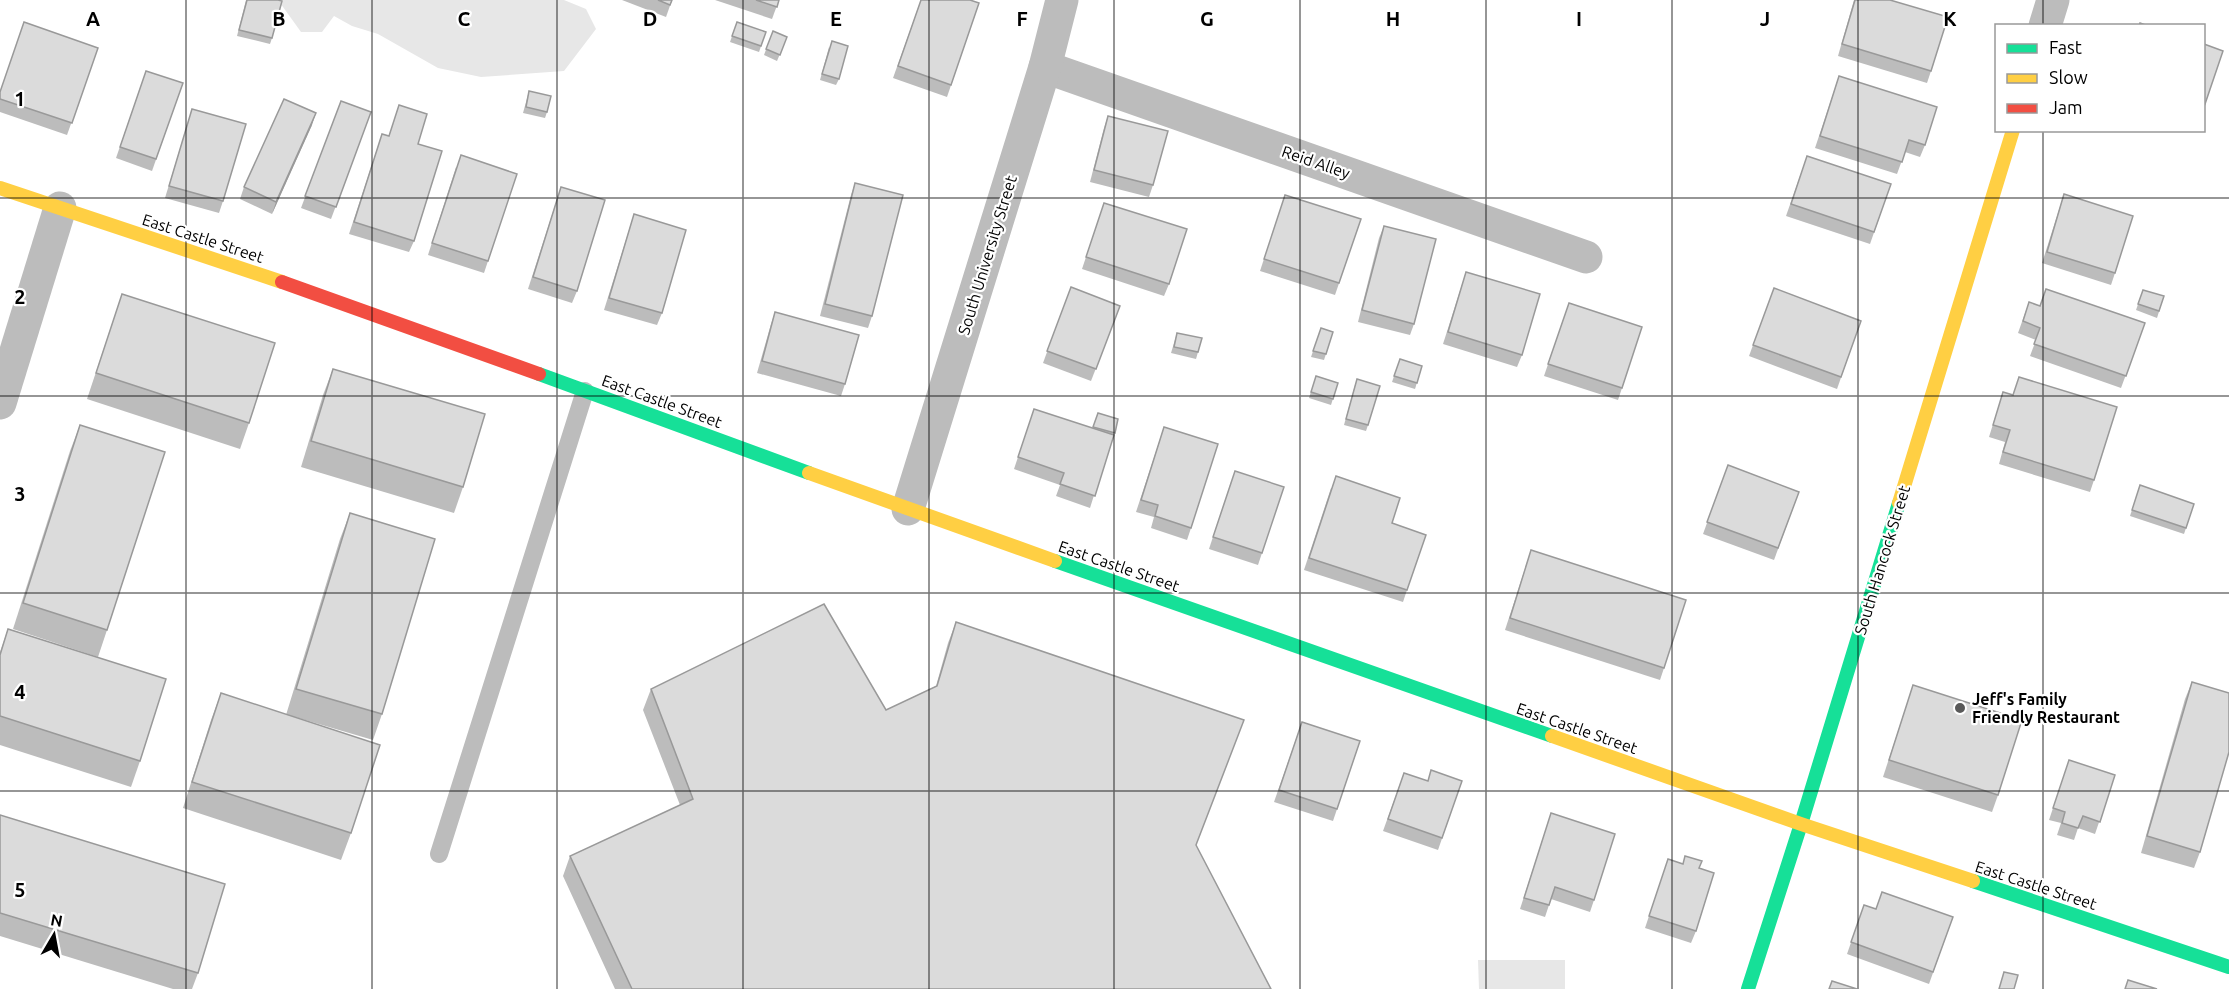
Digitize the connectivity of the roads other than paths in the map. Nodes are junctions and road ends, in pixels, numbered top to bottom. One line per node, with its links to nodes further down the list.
1 (1062, 0): 4 (street, South University Street)
2 (2053, 0): 3 (street)
3 (2046, 24)
4 (1045, 68): 8 (street, Reid Alley); 11 (street, South University Street)
5 (2012, 132): 12 (street, South Hancock Street)
6 (0, 188): 7 (street, East Castle Street)
7 (60, 208): 9 (street, East Castle Street); 10 (street)
8 (1586, 257)
9 (585, 391): 11 (street, East Castle Street); 13 (lane)
10 (0, 403)
11 (908, 509): 12 (street, East Castle Street)
12 (1801, 824): 14 (street, East Castle Street); 15 (street, South Hancock Street)
13 (439, 854)
14 (2229, 967)
15 (1748, 989)

